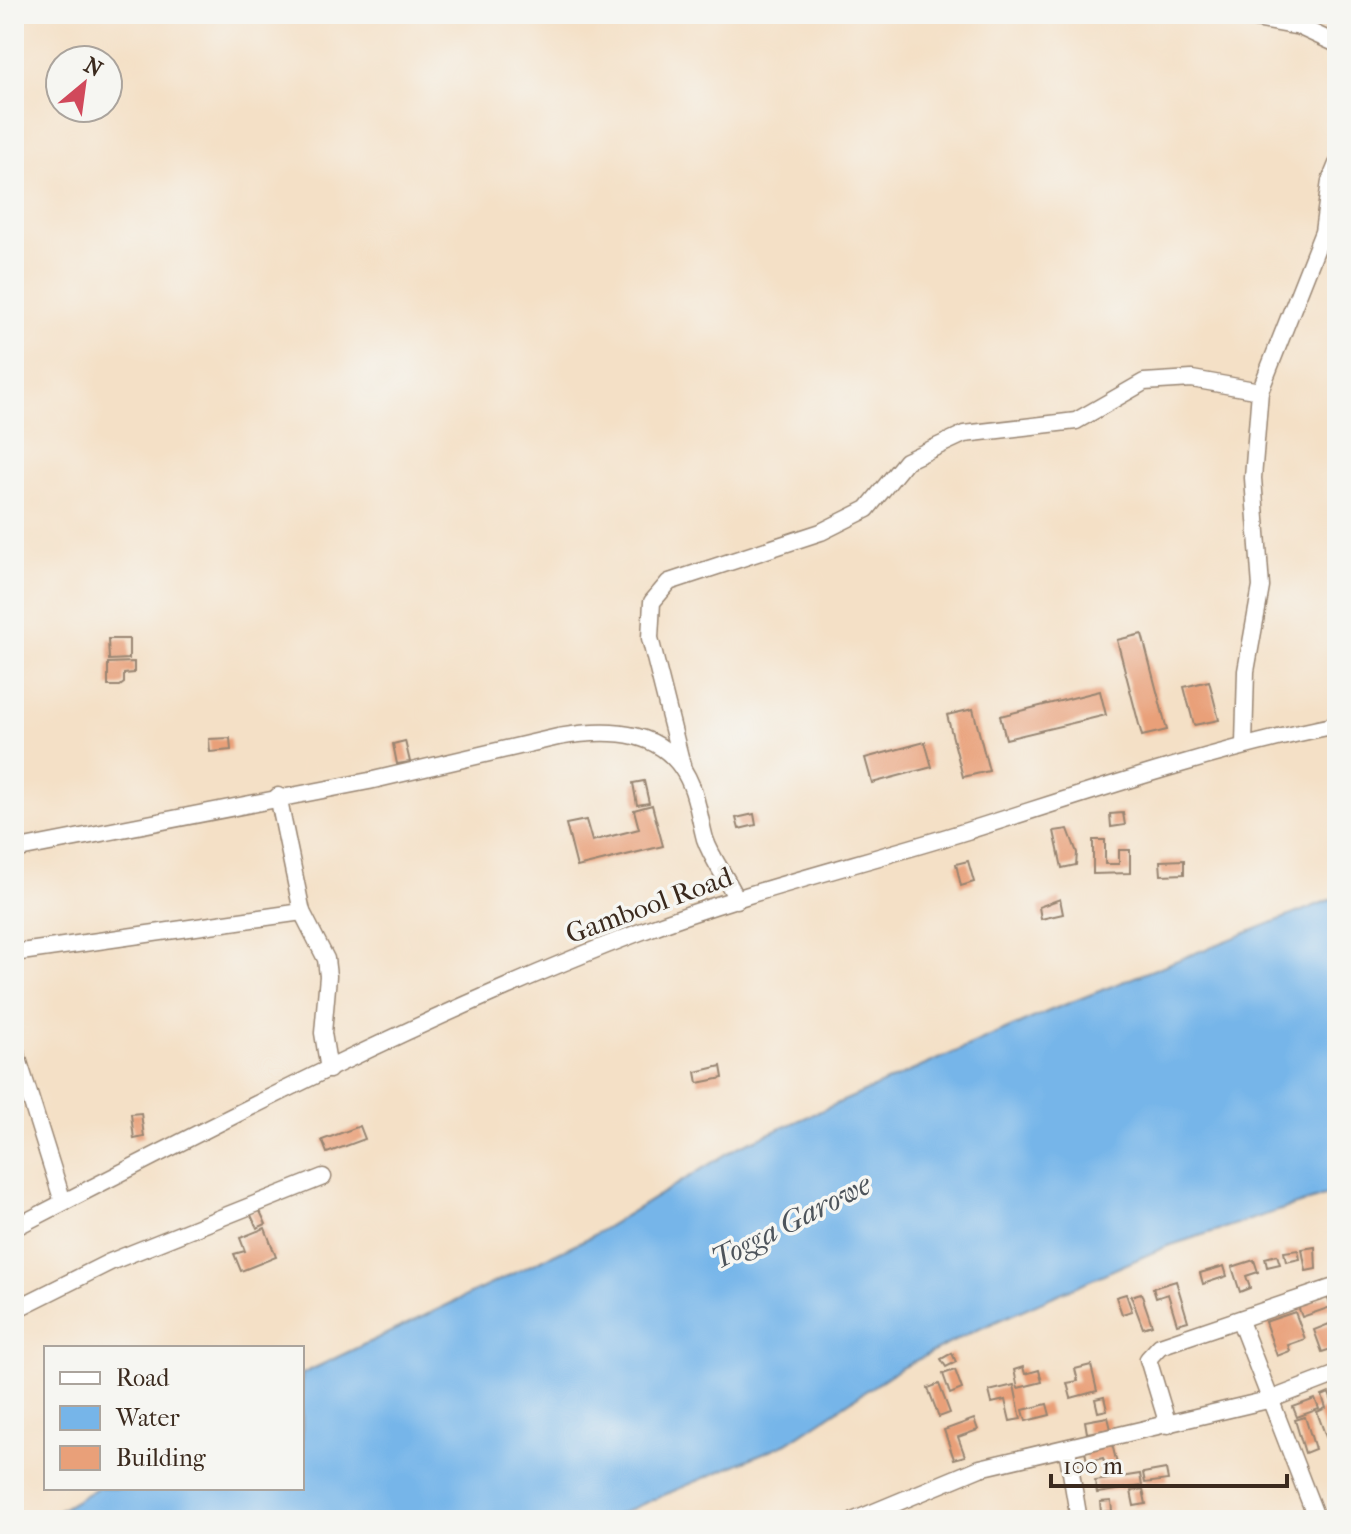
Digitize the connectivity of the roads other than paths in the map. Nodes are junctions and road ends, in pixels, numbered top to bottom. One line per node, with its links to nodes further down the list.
1 (1228, 14): 2 (street)
2 (1337, 44)
3 (1337, 164): 4 (street)
4 (1260, 391): 6 (street); 7 (street)
5 (1337, 725): 6 (street, Gambool Road)
6 (1244, 744): 10 (street, Gambool Road)
7 (682, 765): 8 (street); 10 (street)
8 (278, 796): 9 (street); 11 (street)
9 (14, 850)
10 (737, 900): 14 (street, Gambool Road)
11 (302, 912): 12 (street); 14 (street)
12 (14, 953)
13 (14, 1046): 16 (street)
14 (329, 1070): 16 (street, Gambool Road)
15 (323, 1177): 19 (street)
16 (63, 1202): 17 (street, Gambool Road)
17 (14, 1228)
18 (1337, 1286): 20 (street)
19 (14, 1310)
20 (1240, 1321): 22 (street); 23 (street)
21 (1337, 1374): 22 (street)
22 (1272, 1399): 23 (street); 27 (street)
23 (1168, 1425): 24 (street)
24 (1067, 1449): 25 (street); 26 (street)
25 (855, 1520)
26 (1079, 1520)
27 (1317, 1520)

